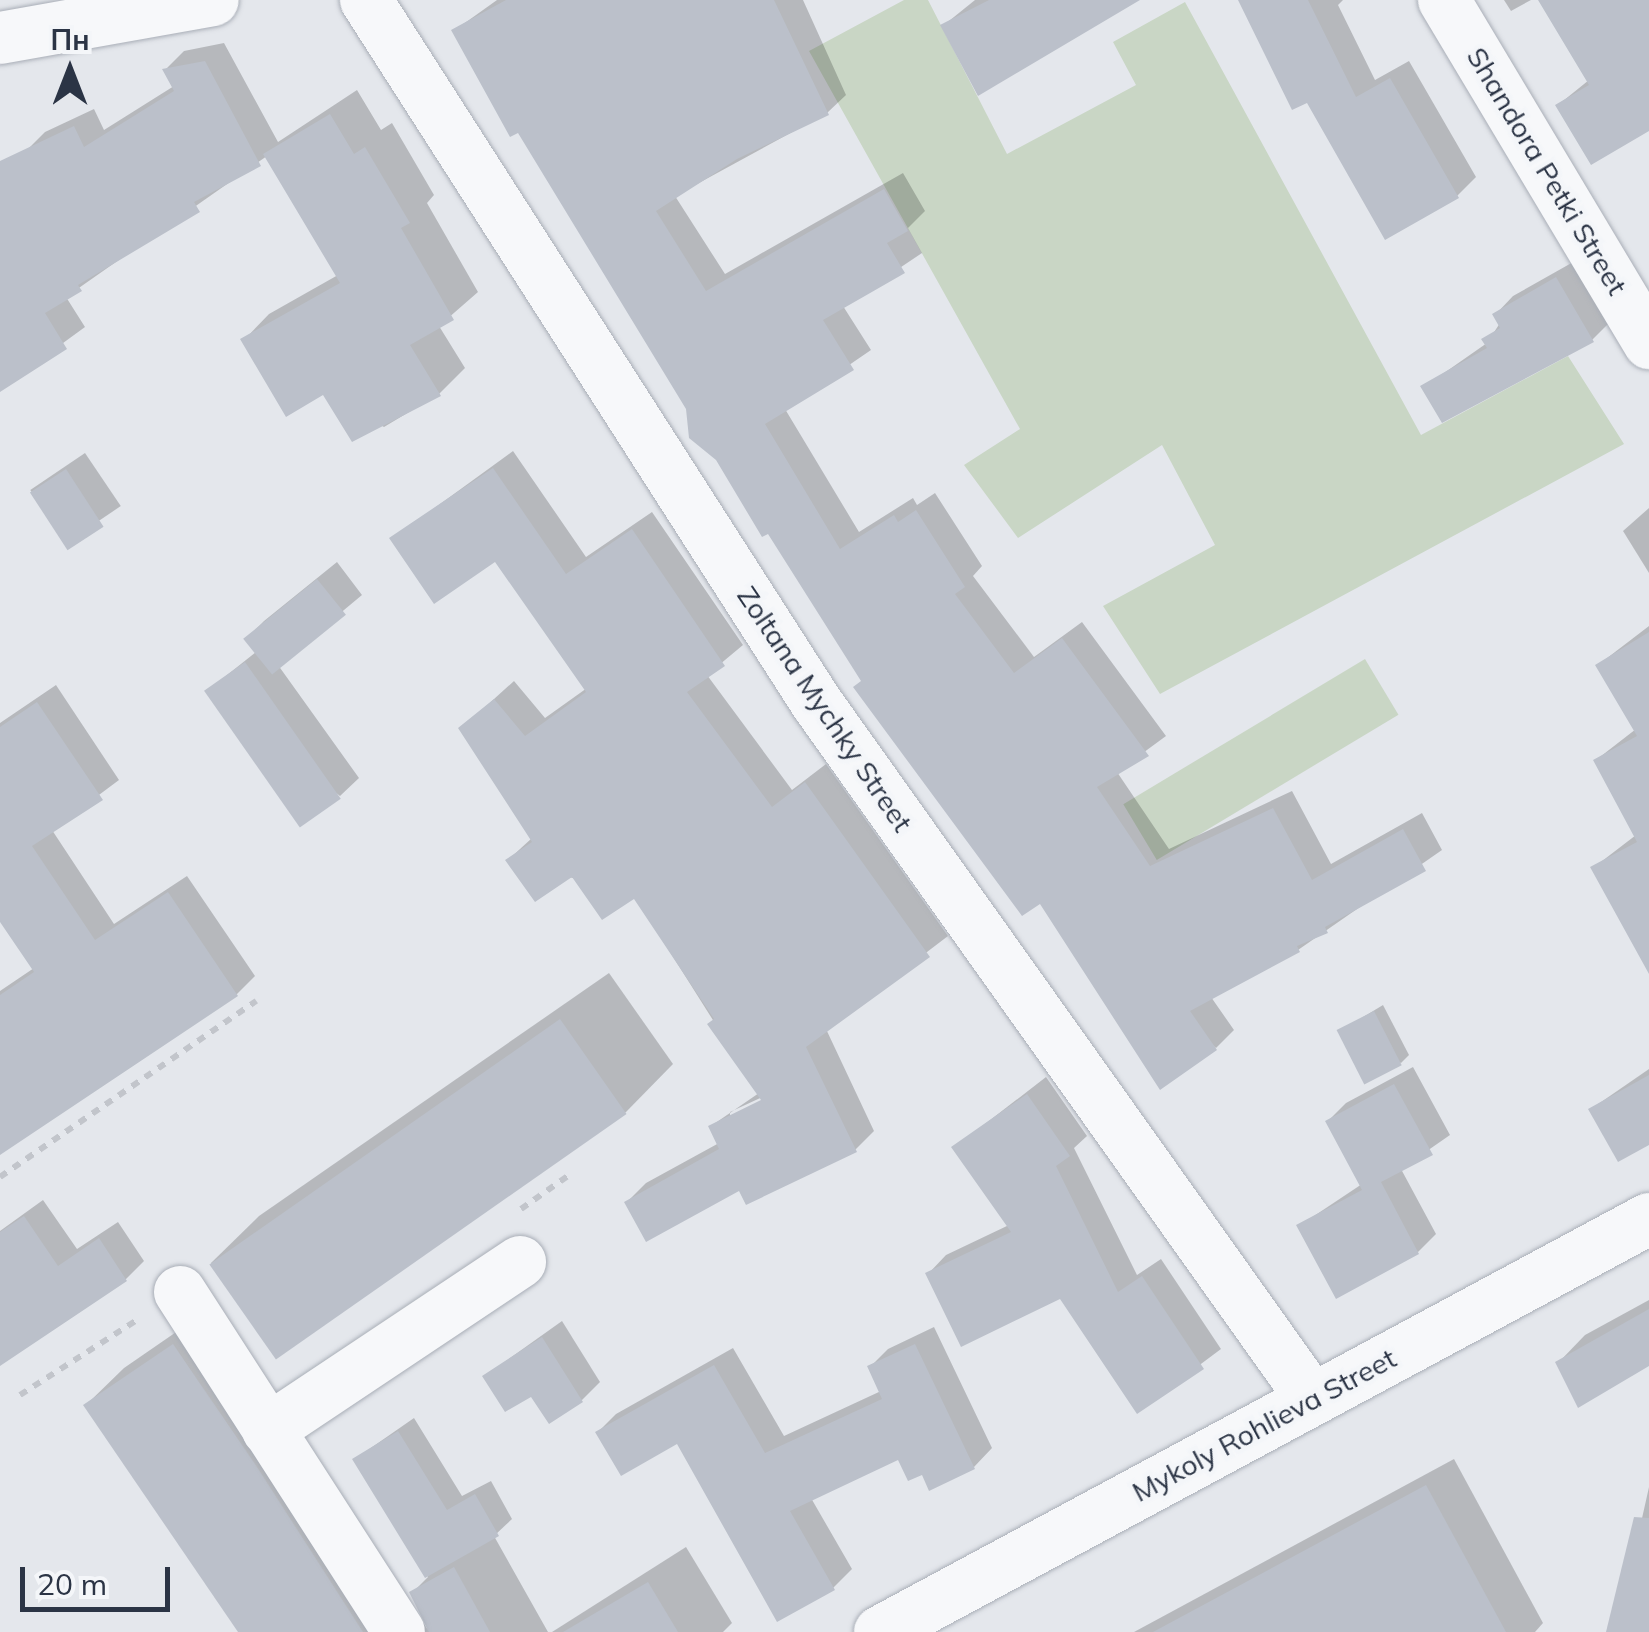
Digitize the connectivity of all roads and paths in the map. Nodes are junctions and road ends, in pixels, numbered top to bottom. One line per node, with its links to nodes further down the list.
1 (213, 0): 4 (street)
2 (366, 0): 13 (street, Zoltana Mychky Street)
3 (1444, 0): 5 (street, Shandora Petki Street)
4 (0, 38)
5 (1649, 342)
6 (256, 1002): 8 (path)
7 (572, 1174): 10 (path)
8 (0, 1177)
9 (1649, 1219): 13 (street, Mykoly Rohlieva Street)
10 (514, 1240): 14 (street)
11 (180, 1292): 12 (path); 14 (street)
12 (20, 1395)
13 (1312, 1399): 16 (street, Mykoly Rohlieva Street)
14 (268, 1430): 15 (street)
15 (399, 1632)
16 (880, 1632)

